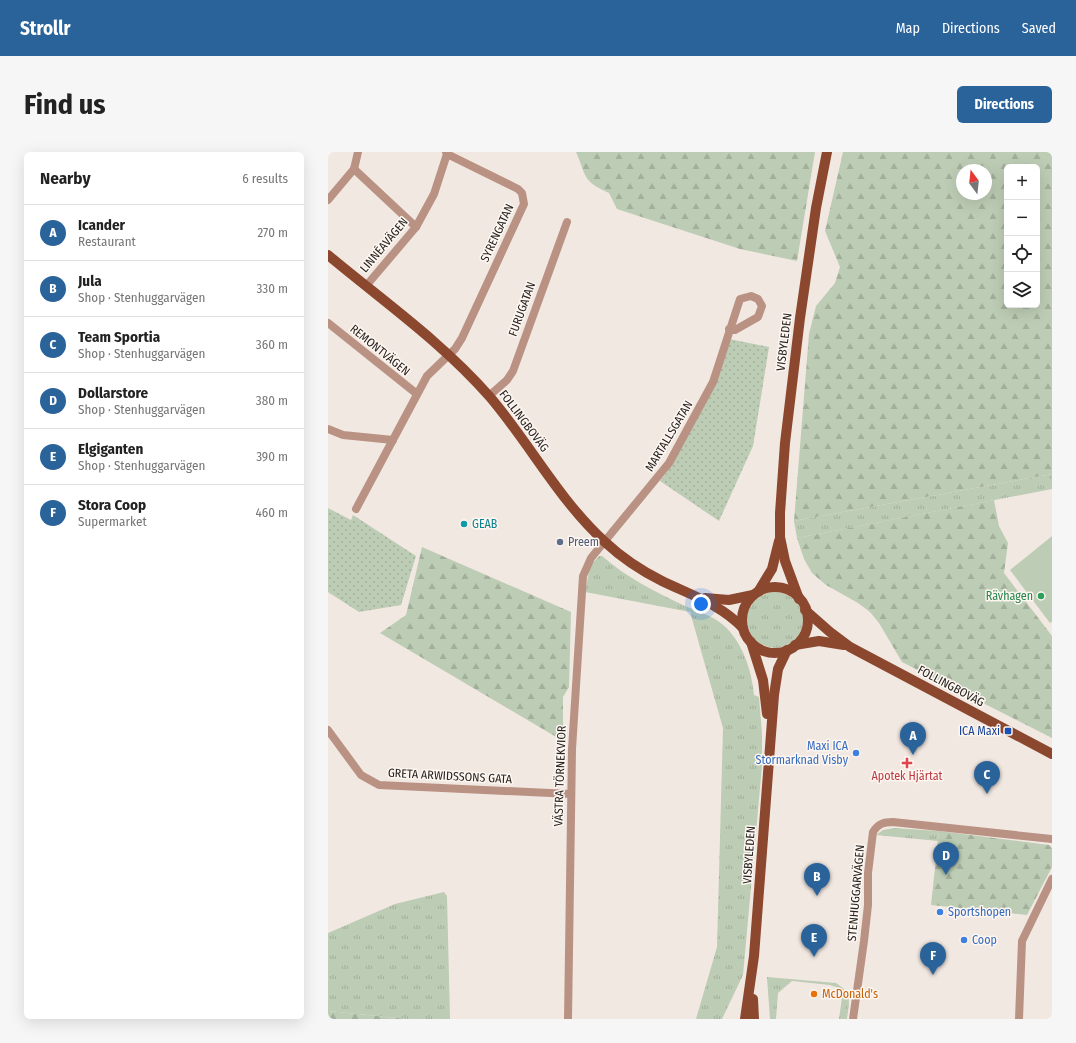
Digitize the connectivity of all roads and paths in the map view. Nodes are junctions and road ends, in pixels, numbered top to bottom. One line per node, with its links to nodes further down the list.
1 (358, 152): 4 (street)
2 (827, 152): 18 (main road, VISBYLEDEN)
3 (447, 153): 7 (street, LINNÉAVÄGEN); 12 (street, SYRENGATAN)
4 (354, 170): 5 (street); 7 (street)
5 (328, 200)
6 (567, 222): 14 (street, FURUGATAN)
7 (416, 227): 9 (street, LINNÉAVÄGEN)
8 (328, 256): 9 (main road, FOLLINGBOVÄG)
9 (366, 286): 12 (main road, FOLLINGBOVÄG)
10 (328, 323): 13 (street, REMONTVÄGEN)
11 (729, 329): 11 (street, MARTALLSGATAN); 19 (street, MARTALLSGATAN)
12 (448, 355): 13 (street, REMONTVÄGEN); 14 (main road, FOLLINGBOVÄG)
13 (417, 394): 16 (street, REMONTVÄGEN)
14 (489, 396): 19 (main road, FOLLINGBOVÄG)
15 (328, 429): 16 (street)
16 (393, 440): 17 (street, REMONTVÄGEN)
17 (356, 509)
18 (780, 537): 20 (main road, VISBYLEDEN); 22 (main road, VISBYLEDEN)
19 (605, 542): 21 (main road, FOLLINGBOVÄG); 33 (street, VÄSTRA TÖRNEKVIOR)
20 (755, 594): 21 (main road, FOLLINGBOVÄG); 22 (main road); 24 (main road)
21 (699, 597): 24 (main road, FOLLINGBOVÄG)
22 (799, 599): 23 (main road)
23 (806, 610): 26 (main road, FOLLINGBOVÄG); 27 (main road)
24 (743, 628): 25 (main road)
25 (751, 642): 27 (main road); 29 (main road, VISBYLEDEN)
26 (850, 647): 27 (main road, FOLLINGBOVÄG); 30 (main road, FOLLINGBOVÄG)
27 (791, 648): 29 (main road, VISBYLEDEN)
28 (328, 731): 33 (street, GRETA ARWIDSSONS GATA)
29 (769, 737): 36 (main road, VISBYLEDEN)
30 (1039, 748): 31 (main road, FOLLINGBOVÄG); 32 (main road, FOLLINGBOVÄG)
31 (1052, 751)
32 (1052, 754)
33 (571, 794): 37 (street, VÄSTRA TÖRNEKVIOR)
34 (1052, 839): 40 (street, STENHUGGARVÄGEN)
35 (1052, 879): 41 (street)
36 (752, 975): 38 (main road, VISBYLEDEN); 39 (main road, VISBYLEDEN)
37 (568, 1019)
38 (745, 1019)
39 (754, 1019)
40 (853, 1019)
41 (1019, 1019)

